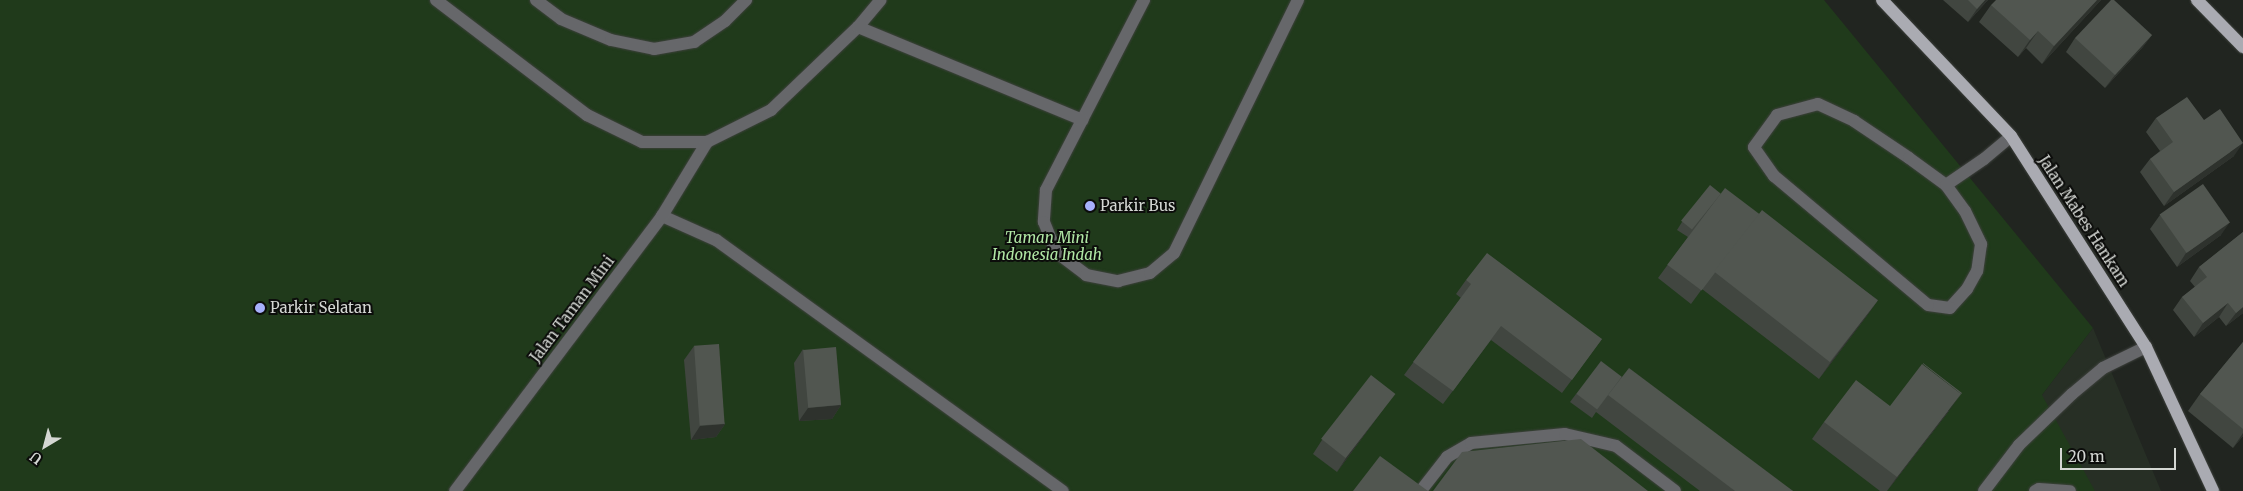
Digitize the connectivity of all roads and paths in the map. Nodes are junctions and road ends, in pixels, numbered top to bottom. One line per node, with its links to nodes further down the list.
1 (436, 0): 13 (lane)
2 (536, 0): 3 (lane)
3 (746, 0)
4 (881, 0): 9 (lane)
5 (1144, 0): 11 (lane)
6 (1298, 0): 11 (lane)
7 (1882, 0): 12 (main road, Jalan Mabes Hankam)
8 (2196, 0): 10 (main road)
9 (858, 27): 11 (lane); 13 (lane)
10 (2243, 47)
11 (1082, 120)
12 (2011, 136): 14 (lane); 16 (main road, Jalan Mabes Hankam)
13 (707, 142): 15 (lane, Jalan Taman Mini)
14 (1946, 185): 14 (lane)
15 (662, 216): 18 (lane, Jalan Taman Mini); 19 (lane)
16 (2146, 347): 21 (lane); 24 (main road, Jalan Mabes Hankam)
17 (1423, 488): 20 (lane)
18 (455, 491)
19 (1063, 491)
20 (1675, 491)
21 (1984, 491)
22 (2035, 491): 23 (lane)
23 (2070, 491)
24 (2213, 491)

